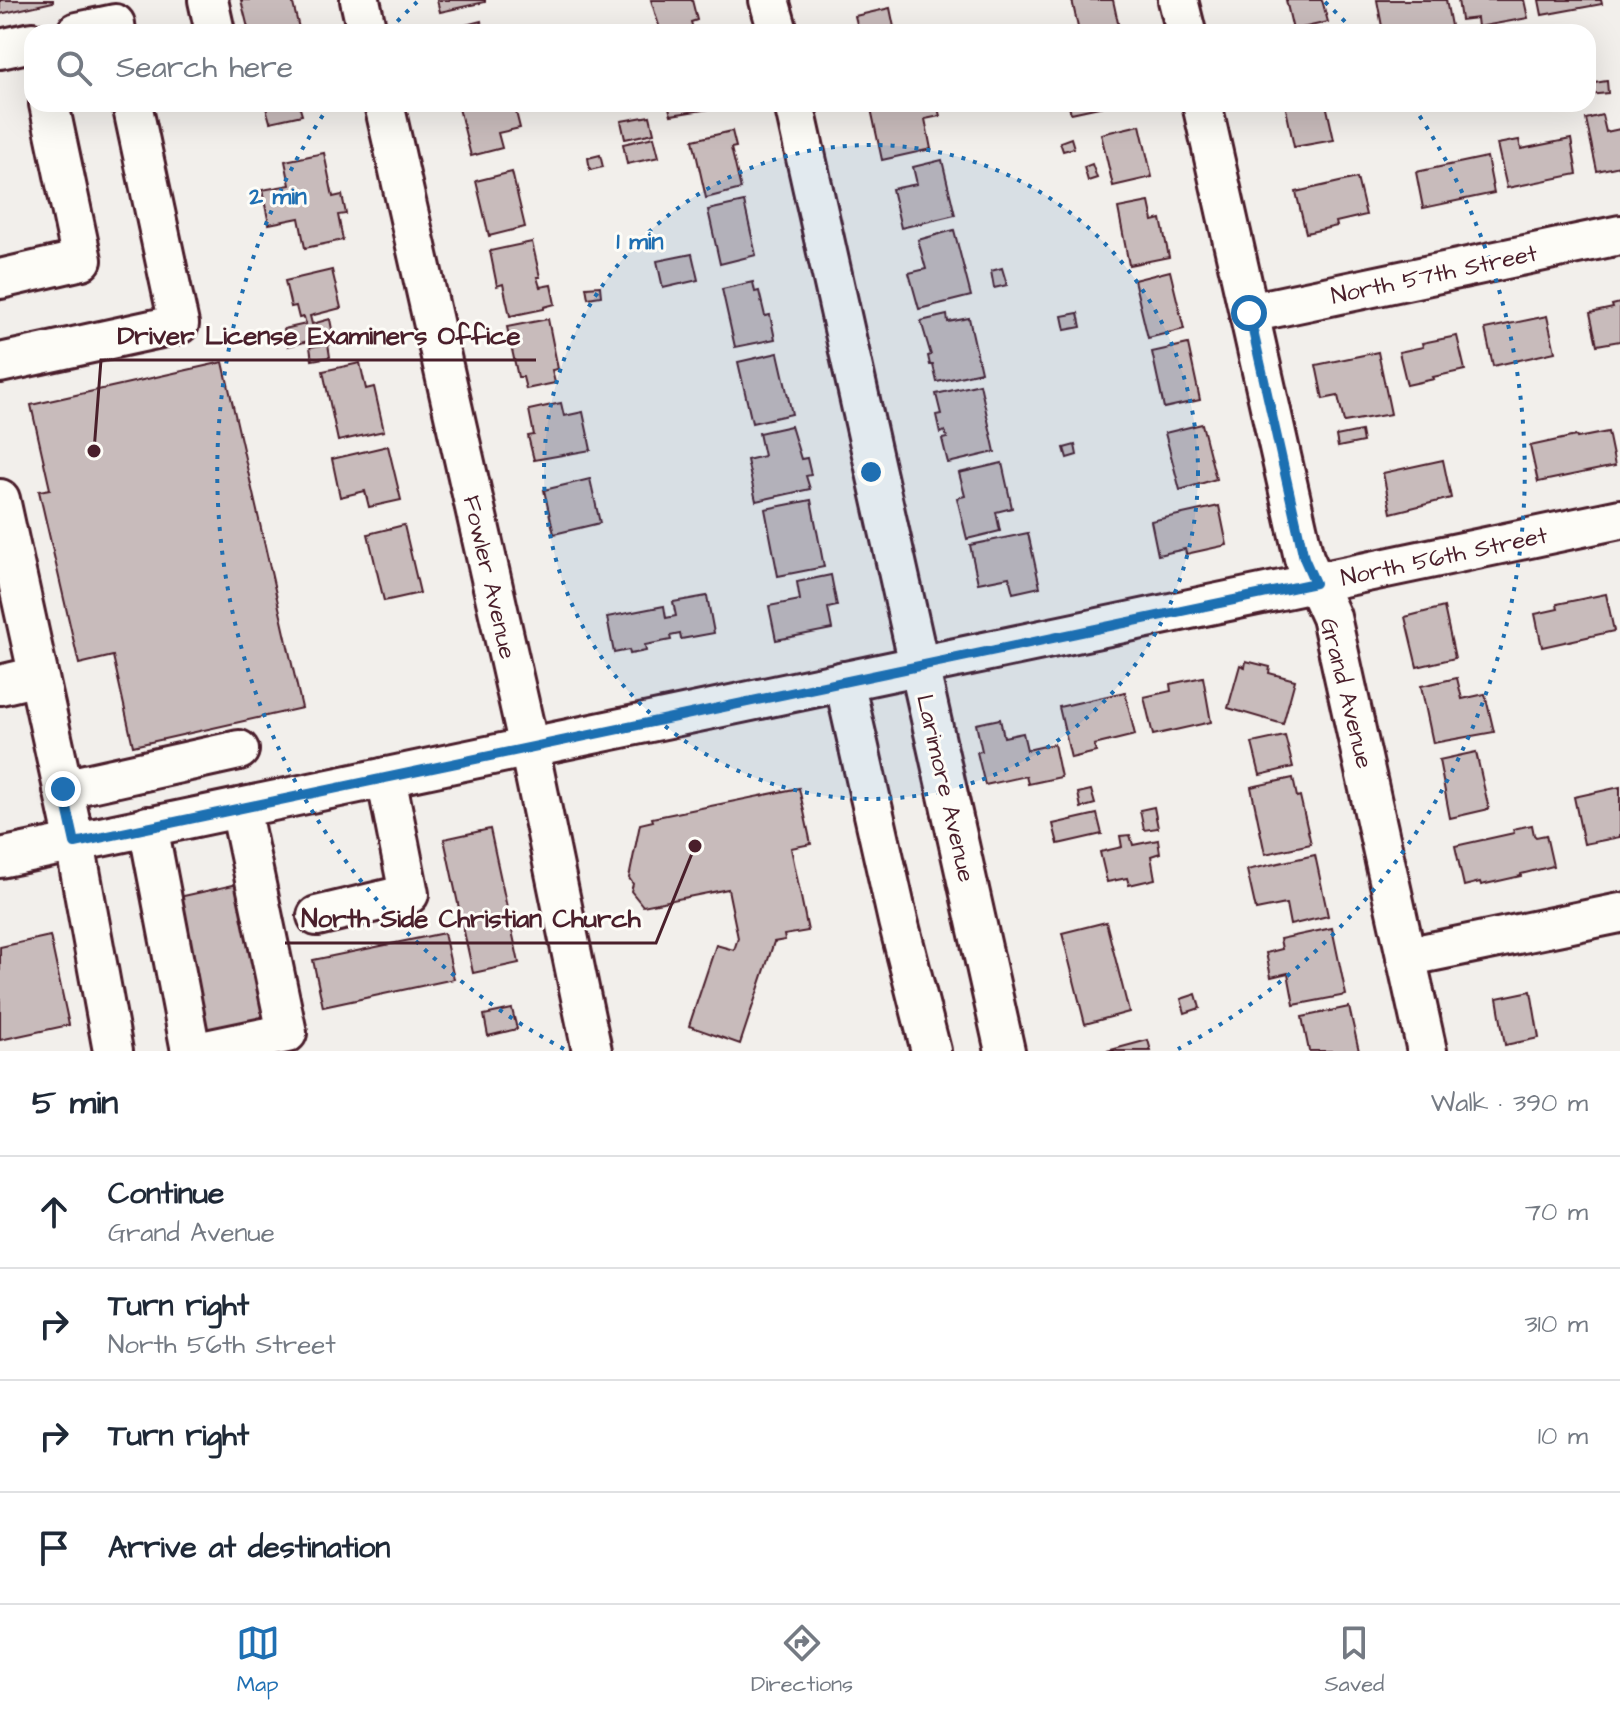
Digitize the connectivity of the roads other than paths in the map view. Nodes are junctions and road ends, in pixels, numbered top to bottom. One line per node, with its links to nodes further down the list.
1 (208, 0): 5 (street)
2 (360, 0): 6 (street)
3 (769, 0): 7 (street)
4 (1178, 0): 8 (street)
5 (213, 24)
6 (365, 24)
7 (776, 24)
8 (1184, 24)
9 (24, 44): 10 (street)
10 (0, 49)
11 (51, 112): 17 (street)
12 (134, 112): 19 (street)
13 (386, 112): 28 (street, Fowler Avenue)
14 (796, 112): 24 (street, Larimore Avenue)
15 (1204, 112): 18 (street, Grand Avenue)
16 (1620, 235): 18 (street, North 57th Street)
17 (0, 279)
18 (1249, 313): 22 (street, Grand Avenue)
19 (0, 363)
20 (0, 499): 23 (street)
21 (1620, 519): 22 (street, North 56th Street)
22 (1315, 583): 24 (street, North 56th Street); 38 (street, Grand Avenue)
23 (14, 634): 25 (street)
24 (918, 665): 26 (street, North 56th Street); 44 (street, Larimore Avenue)
25 (38, 676): 27 (street); 31 (street)
26 (844, 681): 28 (street, North 56th Street); 43 (street)
27 (0, 685)
28 (529, 747): 30 (street, North 56th Street); 42 (street, Fowler Avenue)
29 (239, 750): 31 (street)
30 (386, 777): 32 (street, North 56th Street); 37 (street)
31 (63, 789): 34 (street)
32 (240, 808): 33 (street, North 56th Street); 41 (street)
33 (148, 826): 34 (street, North 56th Street); 40 (street)
34 (75, 843): 35 (street, North 56th Street); 39 (street)
35 (0, 858)
36 (1620, 913): 38 (street)
37 (317, 916)
38 (1406, 957): 45 (street, Grand Avenue)
39 (113, 1051)
40 (191, 1051)
41 (201, 1051)
42 (592, 1051)
43 (931, 1051)
44 (1005, 1051)
45 (1427, 1051)

